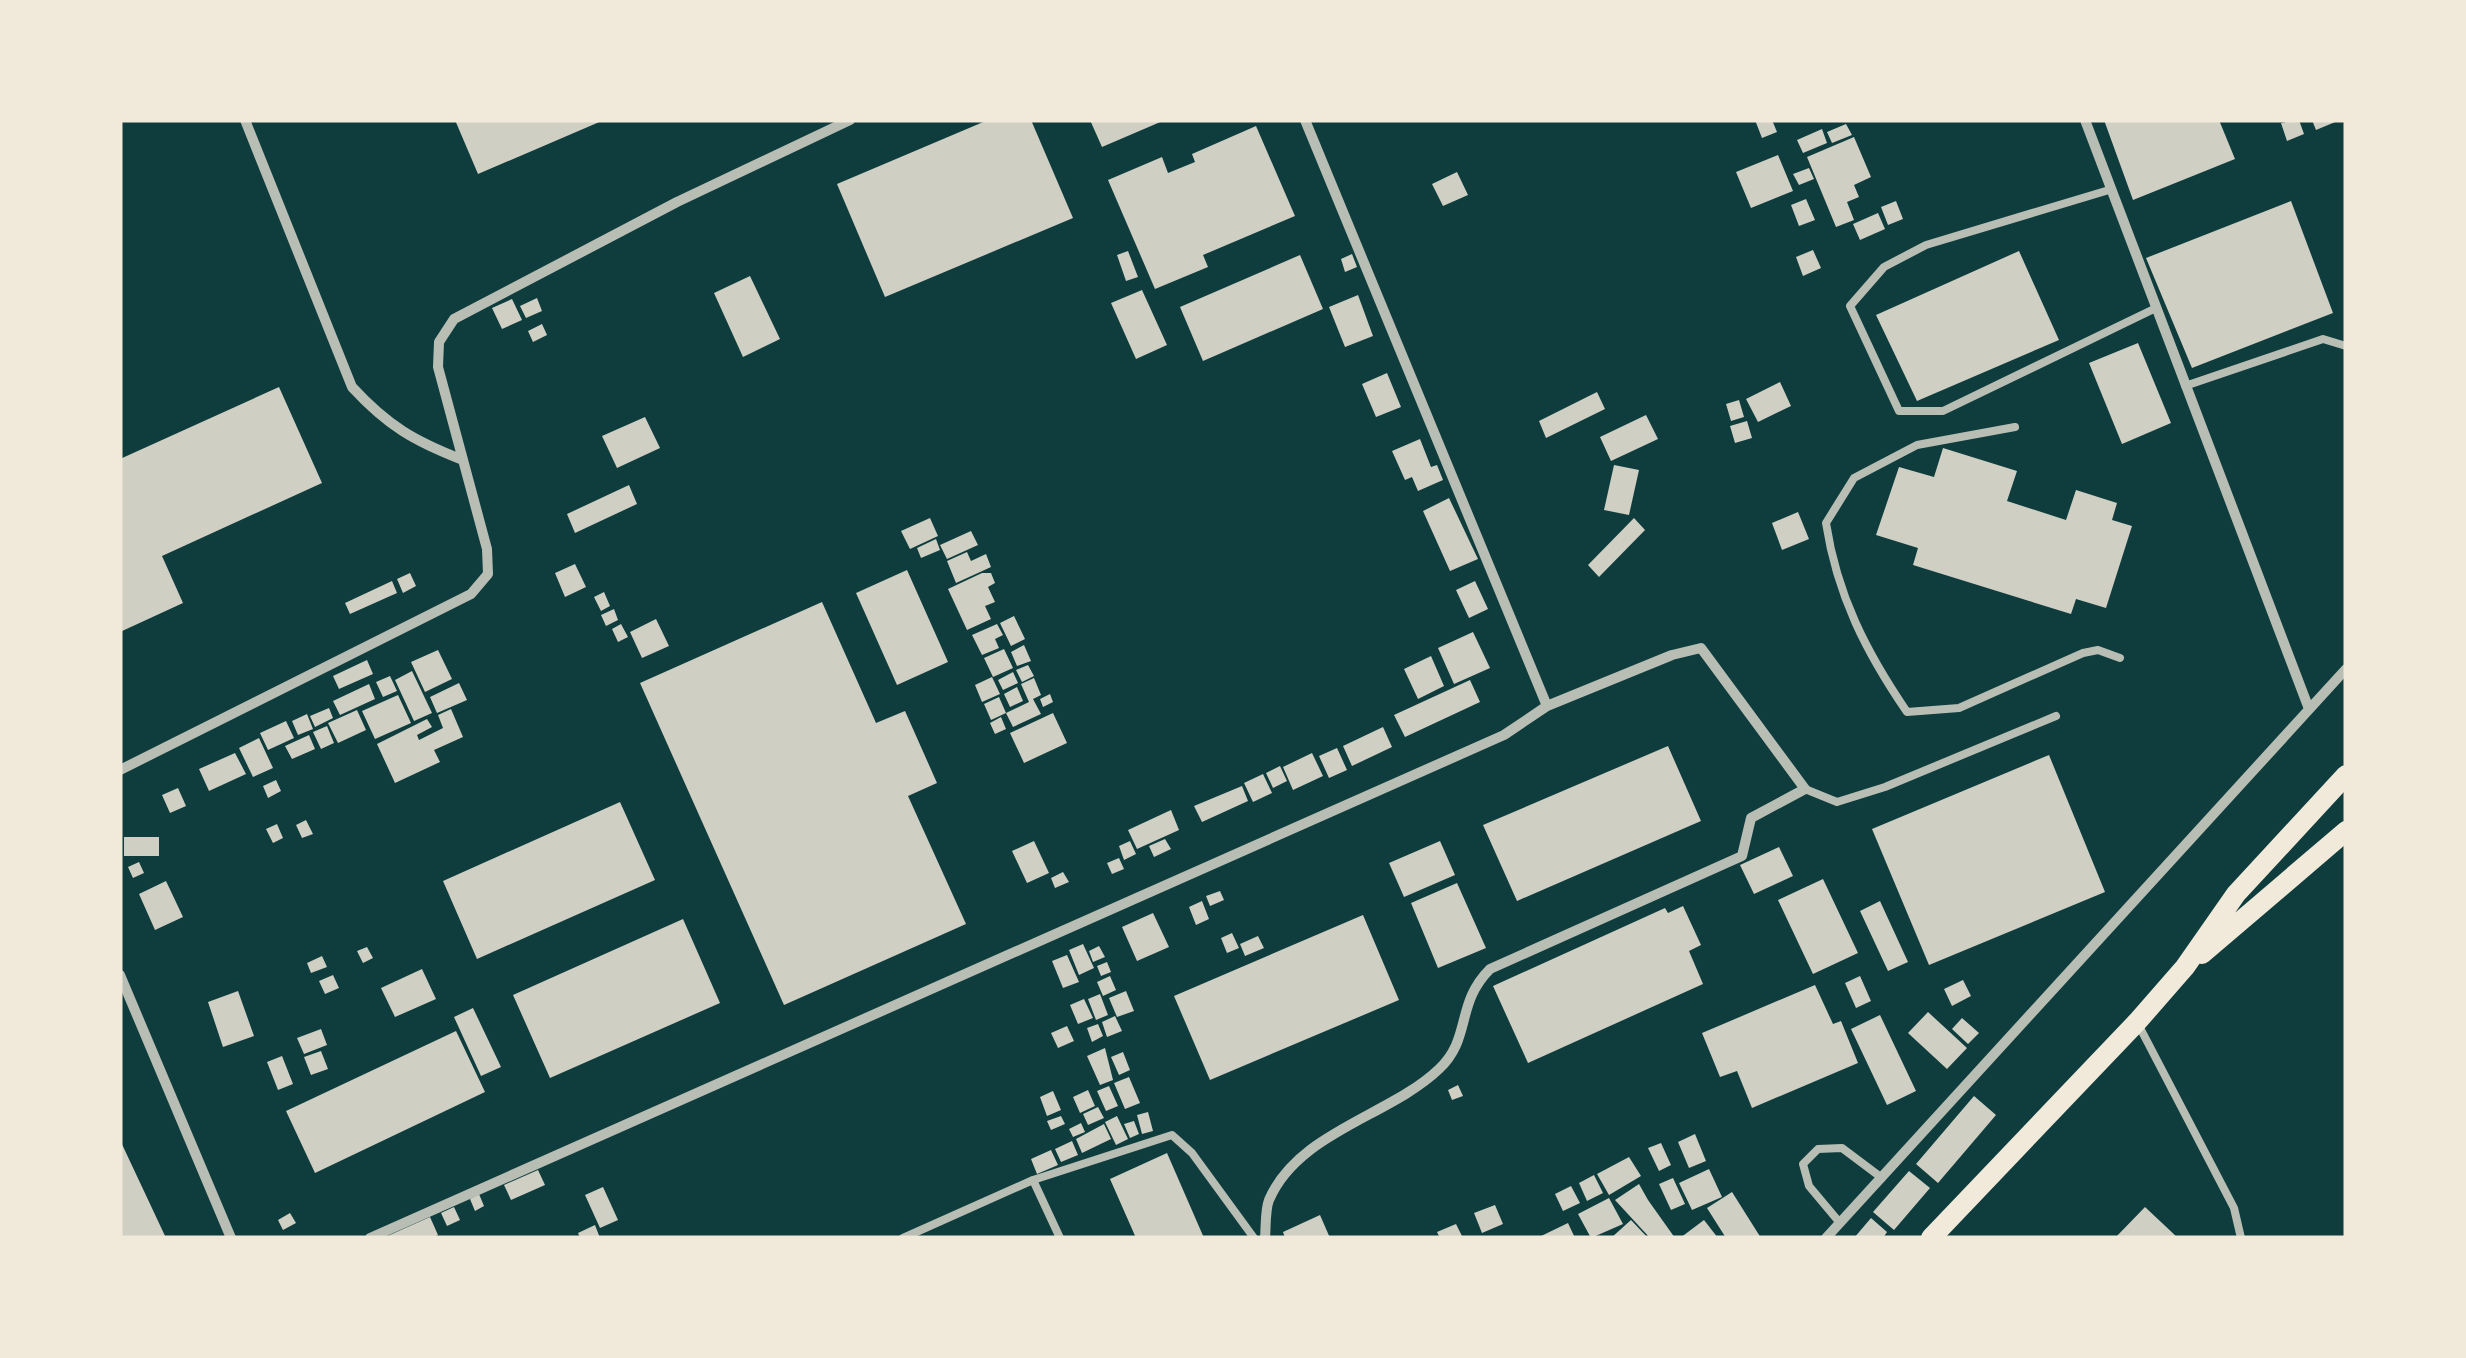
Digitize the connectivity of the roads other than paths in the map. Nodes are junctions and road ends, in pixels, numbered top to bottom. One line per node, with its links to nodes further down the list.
1 (245, 120): 10 (street)
2 (850, 120): 10 (street)
3 (1306, 120): 13 (street)
4 (2084, 120): 5 (street)
5 (2108, 190): 6 (street); 6 (lane)
6 (2156, 308): 8 (street)
7 (2346, 346): 8 (lane)
8 (2185, 386): 14 (street)
9 (2015, 427): 11 (lane)
10 (463, 460): 16 (street)
11 (2120, 658)
12 (2346, 669): 14 (street)
13 (1547, 706): 18 (street); 28 (street)
14 (2310, 709): 23 (street)
15 (2056, 716): 18 (lane)
16 (120, 770)
17 (2346, 776): 20 (main road)
18 (1805, 789): 32 (street)
19 (2346, 831): 20 (main road)
20 (2185, 967): 22 (main road)
21 (120, 975): 27 (street)
22 (2136, 1022): 26 (main road); 34 (lane)
23 (1882, 1178): 25 (street); 25 (lane)
24 (1033, 1180): 29 (lane); 30 (lane); 31 (lane)
25 (1840, 1222): 33 (street)
26 (1942, 1235)
27 (231, 1238)
28 (370, 1238)
29 (903, 1238)
30 (1060, 1238)
31 (1254, 1238)
32 (1265, 1238)
33 (1826, 1238)
34 (2241, 1238)

